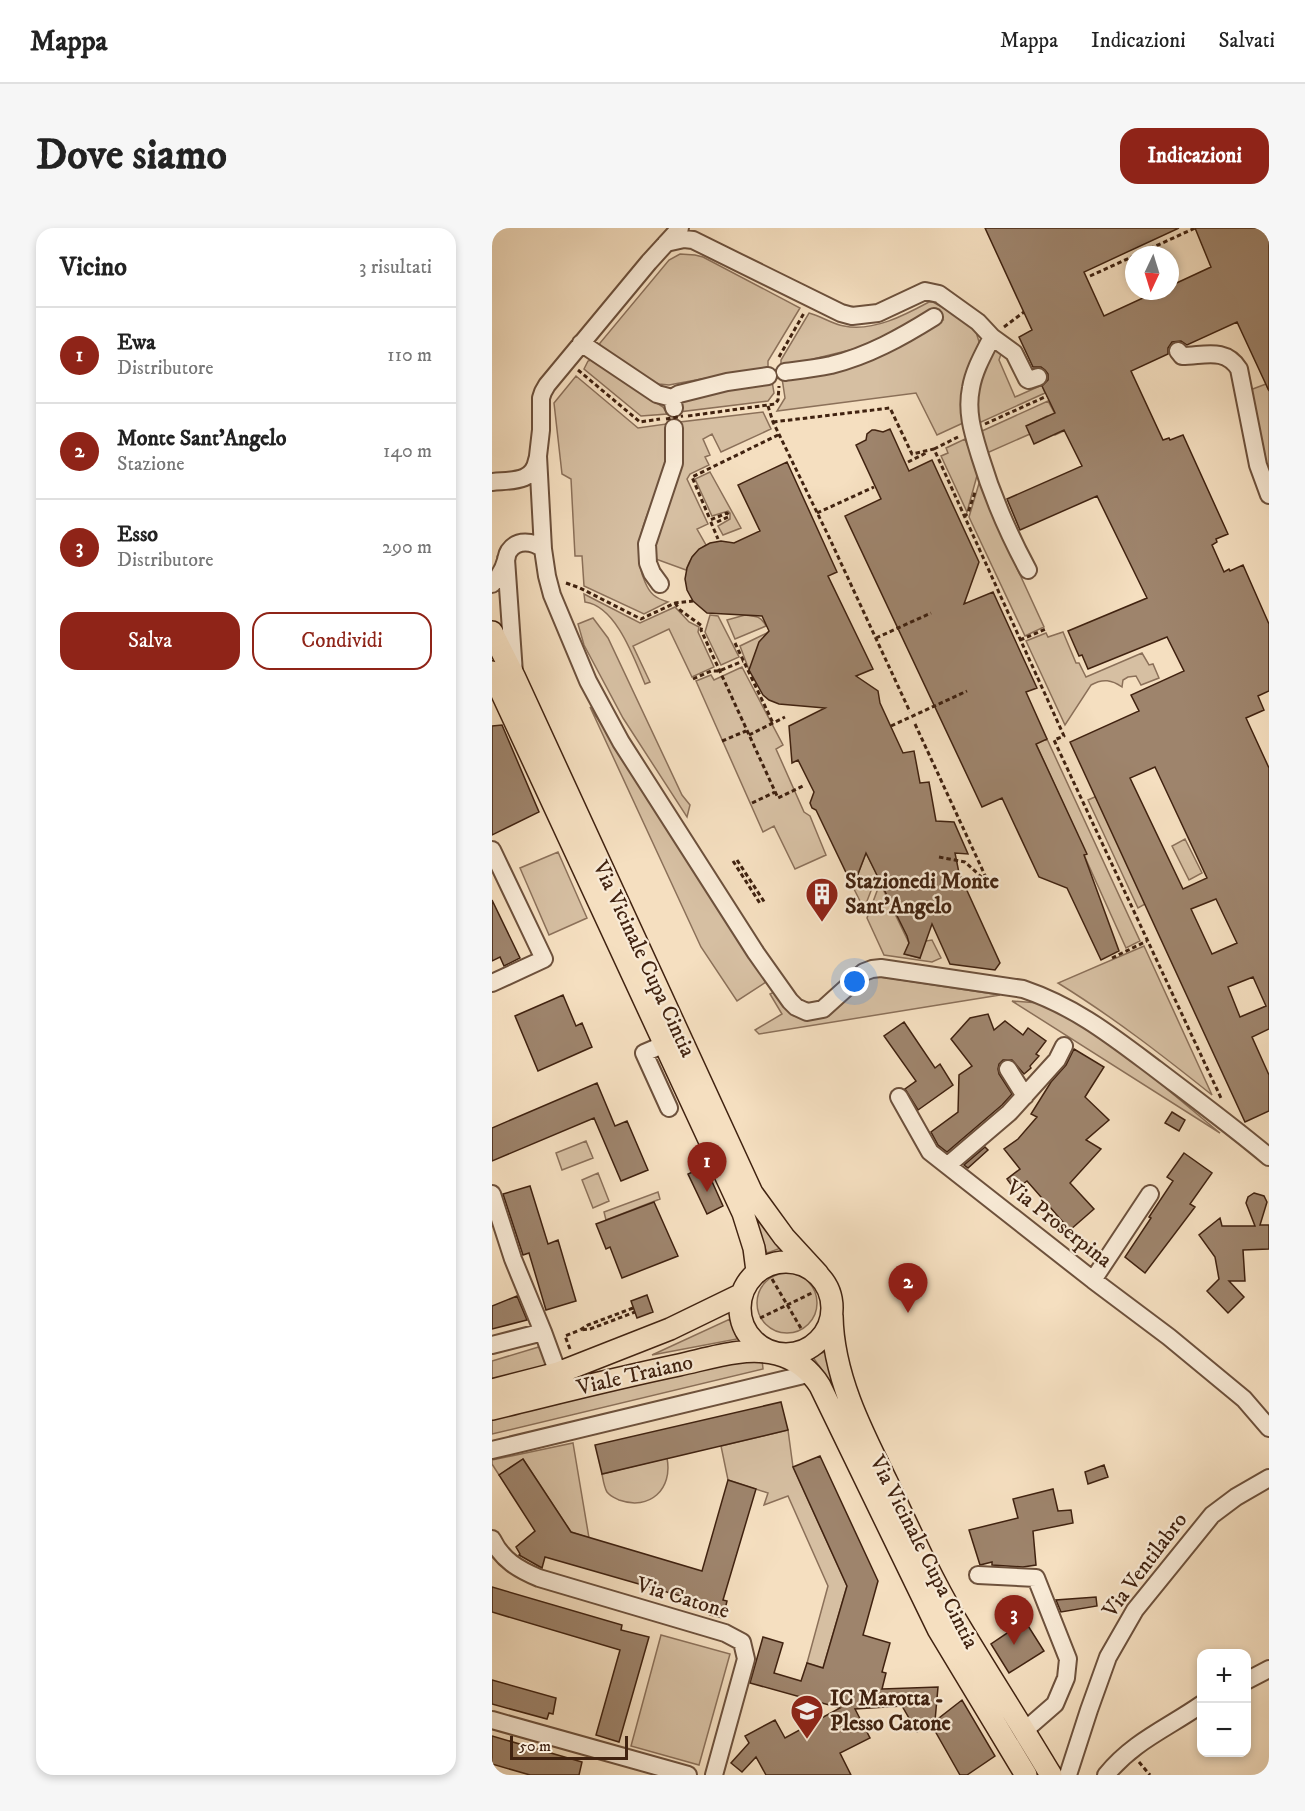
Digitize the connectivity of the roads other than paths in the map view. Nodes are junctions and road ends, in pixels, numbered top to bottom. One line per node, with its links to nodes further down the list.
1 (680, 228): 2 (street)
2 (666, 243): 4 (street); 5 (street)
3 (934, 317): 7 (street)
4 (992, 337): 9 (street); 16 (street)
5 (581, 343): 10 (street); 11 (street)
6 (1178, 351): 13 (street)
7 (785, 372)
8 (768, 376): 10 (street)
9 (1038, 377)
10 (674, 414): 18 (street)
11 (538, 456): 12 (street); 14 (street)
12 (492, 482)
13 (1269, 495)
14 (543, 549): 15 (street); 30 (street)
15 (506, 560): 17 (street); 21 (street)
16 (1028, 570)
17 (492, 584)
18 (660, 584)
19 (492, 632): 21 (main road, Via Vicinale Cupa Cintia)
20 (492, 672): 24 (main road, Via Vicinale Cupa Cintia)
21 (514, 676): 36 (main road, Via Vicinale Cupa Cintia)
22 (492, 850): 23 (street)
23 (492, 983)
24 (665, 1044): 29 (street); 34 (main road, Via Vicinale Cupa Cintia)
25 (1064, 1046): 27 (street)
26 (1008, 1069): 27 (street)
27 (1025, 1096): 31 (street)
28 (899, 1097): 31 (street, Via Proserpina)
29 (669, 1108)
30 (1269, 1157)
31 (948, 1165): 35 (street, Via Proserpina)
32 (492, 1194): 39 (street)
33 (1150, 1194): 35 (street)
34 (764, 1274): 36 (main road); 37 (main road)
35 (1093, 1280): 46 (street, Via Proserpina)
36 (816, 1283): 38 (main road, Via Vicinale Cupa Cintia)
37 (740, 1296): 41 (main road); 42 (main road, Viale Traiano)
38 (832, 1316): 41 (main road); 55 (main road, Via Vicinale Cupa Cintia)
39 (543, 1332): 40 (street); 42 (street)
40 (492, 1345)
41 (778, 1354): 43 (main road); 45 (main road, Viale Traiano)
42 (558, 1372): 44 (main road, Viale Traiano)
43 (812, 1373): 47 (street); 58 (main road, Via Vicinale Cupa Cintia)
44 (492, 1390)
45 (492, 1409)
46 (1269, 1428)
47 (492, 1450)
48 (1269, 1478): 60 (street, Via Ventilabro)
49 (492, 1539): 56 (street, Via Catone)
50 (978, 1575): 55 (street)
51 (1269, 1669): 52 (street)
52 (1251, 1678)
53 (1197, 1707): 61 (street)
54 (492, 1720): 57 (street)
55 (1024, 1731): 59 (main road, Via Vicinale Cupa Cintia)
56 (720, 1771)
57 (688, 1775)
58 (1026, 1775)
59 (1051, 1775)
60 (1068, 1775)
61 (1106, 1775)

